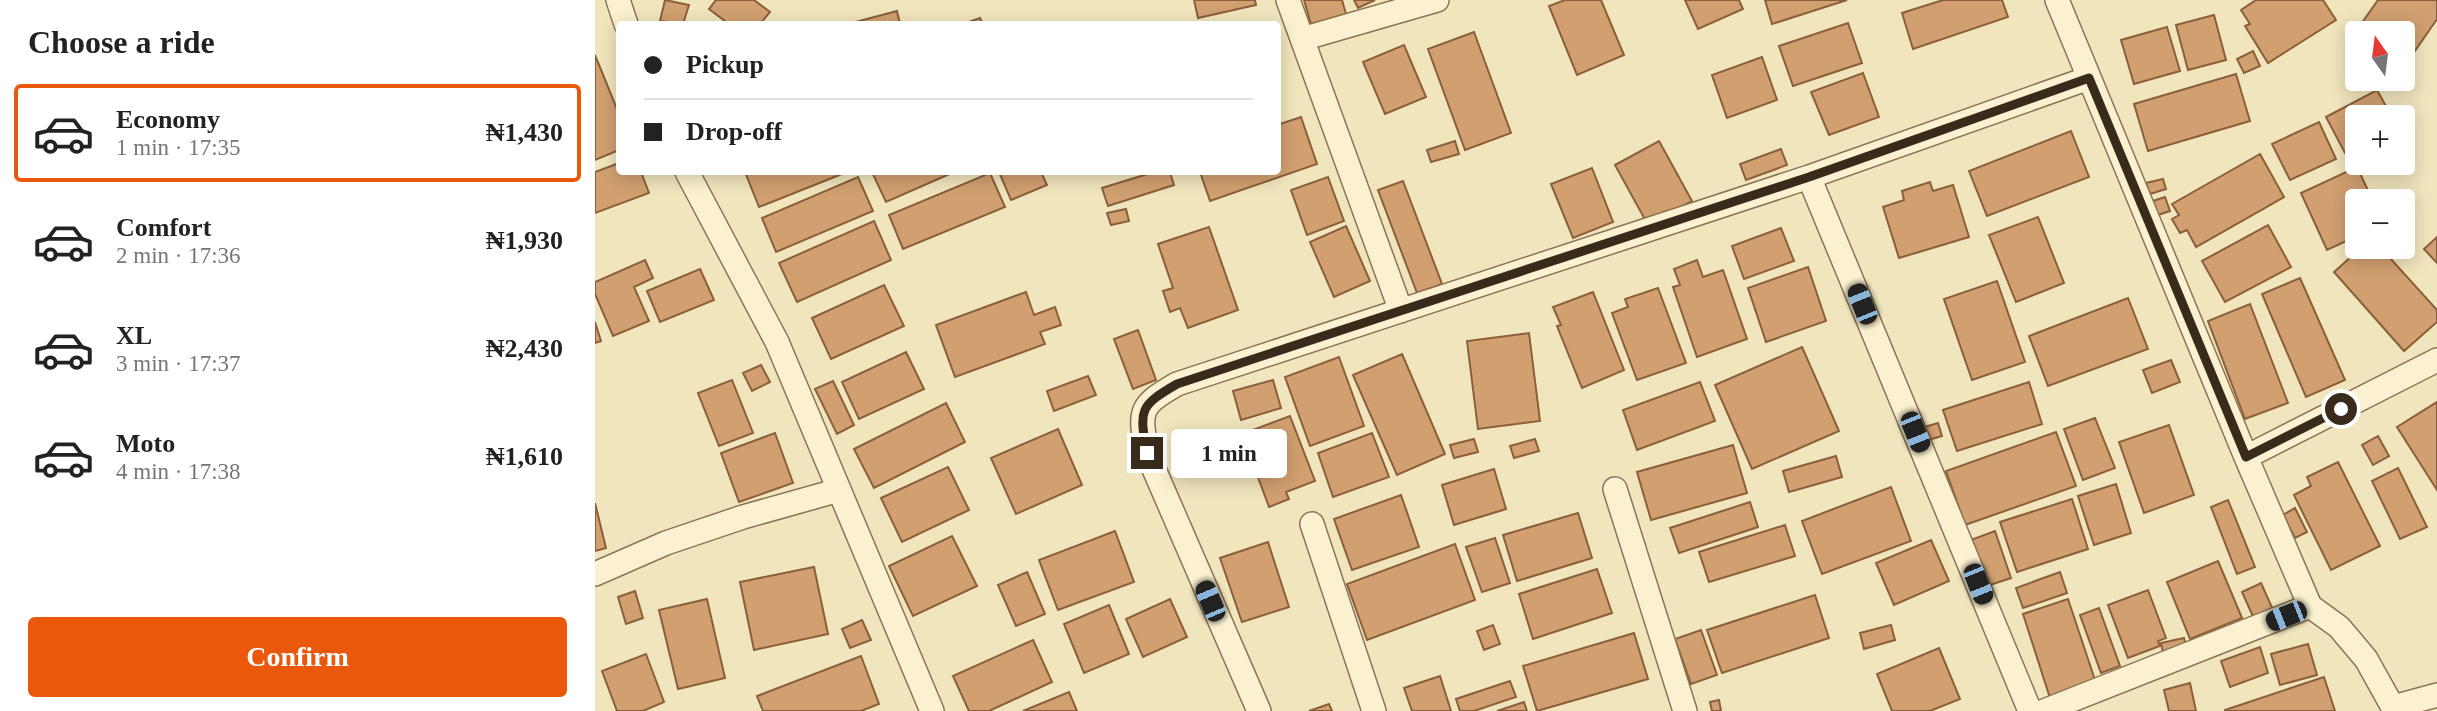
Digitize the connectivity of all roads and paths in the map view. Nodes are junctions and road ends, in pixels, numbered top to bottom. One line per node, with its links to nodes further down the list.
1 (618, 0): 5 (street)
2 (1288, 0): 6 (street)
3 (1437, 0): 6 (street)
4 (2057, 0): 7 (street)
5 (626, 21)
6 (1302, 39): 10 (street)
7 (2089, 78): 9 (street); 12 (street)
8 (689, 175): 14 (street)
9 (1809, 177): 10 (street); 25 (street)
10 (1401, 311): 22 (street)
11 (2437, 360): 12 (street)
12 (2246, 457): 17 (street)
13 (1615, 489): 24 (street)
14 (839, 490): 16 (street); 21 (street)
15 (1312, 524): 23 (street)
16 (595, 574)
17 (2310, 606): 19 (street); 20 (street)
18 (2437, 695): 20 (street)
19 (2069, 707): 26 (street)
20 (2394, 709)
21 (932, 711)
22 (1259, 711)
23 (1374, 711)
24 (1685, 711)
25 (2030, 711)
26 (2043, 711)

